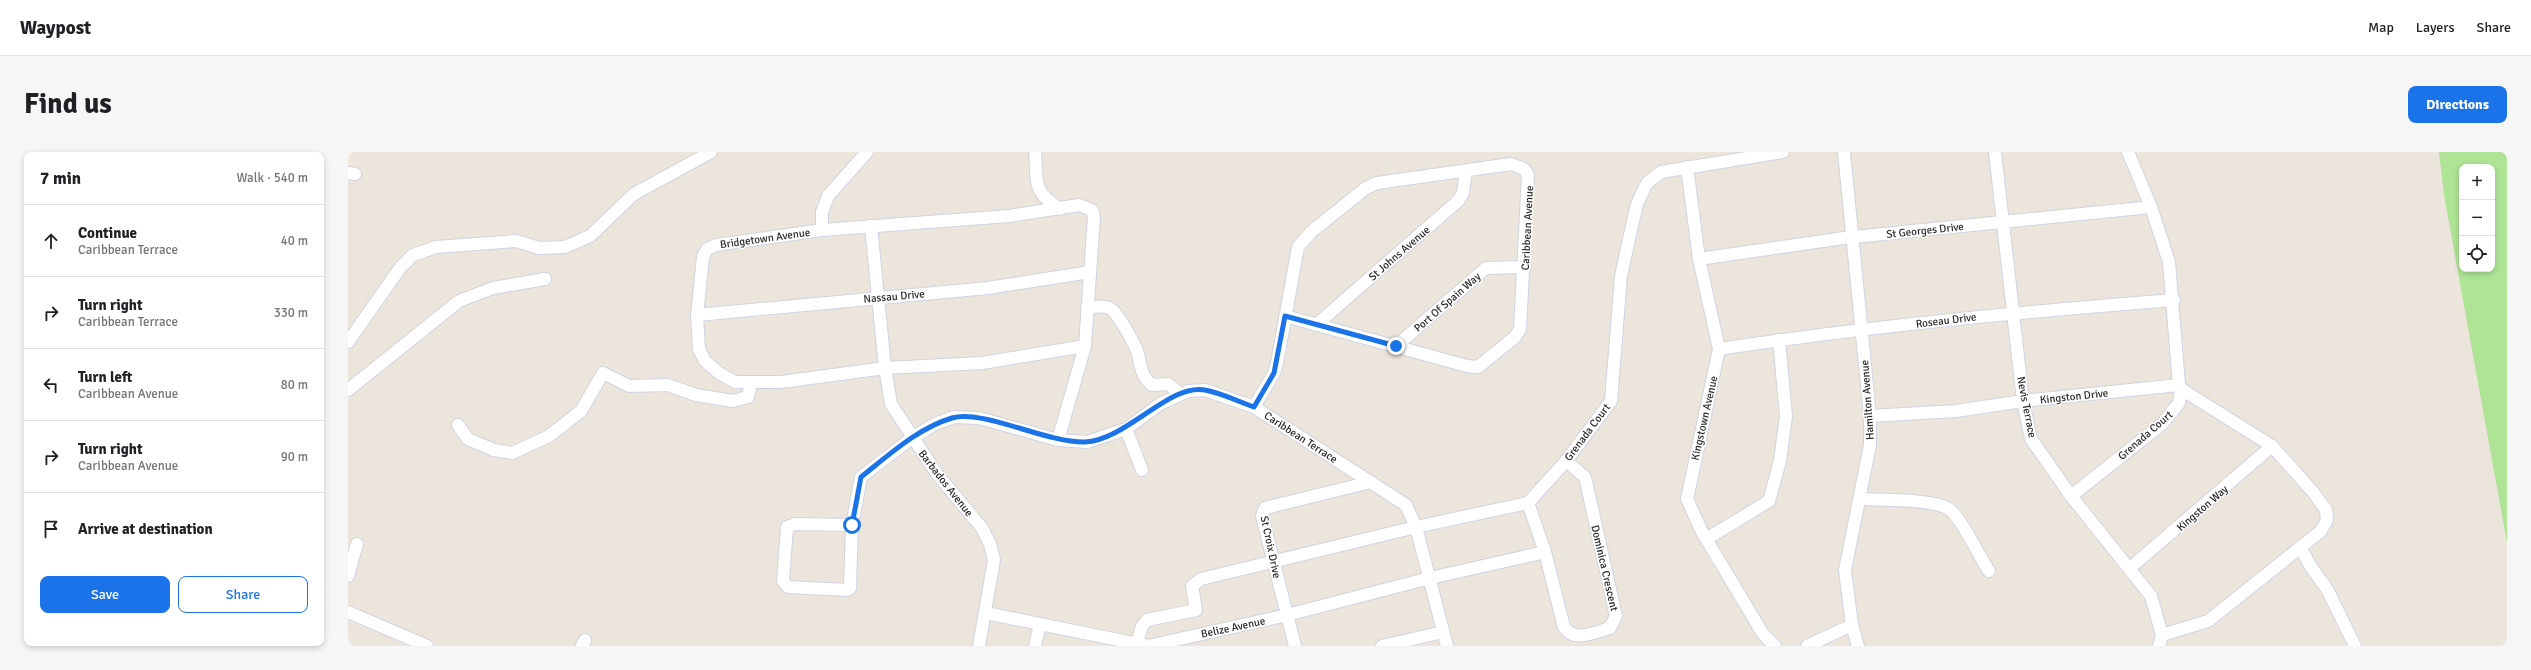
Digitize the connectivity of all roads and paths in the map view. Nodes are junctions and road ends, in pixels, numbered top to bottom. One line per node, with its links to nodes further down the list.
1 (711, 152): 29 (street)
2 (867, 152): 14 (street)
3 (1036, 152): 11 (street)
4 (1783, 152): 8 (street, Grenada Court)
5 (1844, 152): 15 (street, Hamilton Avenue)
6 (1995, 152): 12 (street, Nevis Terrace)
7 (2128, 152): 10 (street, Grenada Court)
8 (1687, 167): 16 (street, Kingstown Avenue); 46 (street, Grenada Court)
9 (1466, 171): 17 (street, Caribbean Avenue); 25 (street, Caribbean Avenue); 26 (street, St Johns Avenue)
10 (2151, 207): 12 (street, St Georges Drive); 21 (street, Grenada Court)
11 (1060, 209): 13 (street, Bridgetown Avenue); 18 (street, Bridgetown Avenue)
12 (2003, 221): 15 (street, St Georges Drive); 23 (street, Nevis Terrace)
13 (871, 226): 14 (street, Bridgetown Avenue); 20 (street, Barbados Avenue)
14 (822, 230): 24 (street, Bridgetown Avenue)
15 (1852, 237): 16 (street, St Georges Drive); 27 (street, Hamilton Avenue)
16 (1699, 259): 32 (street, Kingstown Avenue)
17 (1525, 267): 31 (street, Port Of Spain Way); 31 (street, Caribbean Avenue)
18 (1090, 272): 20 (street, Nassau Drive); 22 (street)
19 (545, 279): 36 (street)
20 (877, 297): 24 (street, Nassau Drive); 33 (street, Barbados Avenue)
21 (2174, 300): 23 (street, Roseau Drive); 35 (street, Grenada Court)
22 (1088, 307): 30 (street); 37 (street)
23 (2013, 312): 27 (street, Roseau Drive); 38 (street, Nevis Terrace)
24 (697, 315): 34 (street, Bridgetown Avenue)
25 (1285, 316): 26 (street, Caribbean Avenue); 39 (street, Caribbean Avenue)
26 (1316, 324): 31 (street, Caribbean Avenue)
27 (1862, 330): 28 (street, Roseau Drive); 40 (street, Hamilton Avenue)
28 (1779, 340): 32 (street, Roseau Drive); 54 (street)
29 (348, 342)
30 (1085, 346): 33 (street, Bridgetown Avenue); 44 (street)
31 (1396, 346)
32 (1719, 349): 54 (street, Kingstown Avenue)
33 (885, 368): 34 (street, Bridgetown Avenue); 43 (street, Barbados Avenue)
34 (751, 383): 41 (street)
35 (2180, 387): 38 (street, Kingston Drive); 45 (street); 49 (street, Grenada Court)
36 (348, 390)
37 (1182, 394): 39 (street, Caribbean Terrace); 42 (street, Caribbean Terrace)
38 (2023, 401): 40 (street, Kingston Drive); 49 (street, Nevis Terrace)
39 (1254, 407): 48 (street, Caribbean Terrace)
40 (1870, 416): 50 (street, Hamilton Avenue)
41 (458, 425)
42 (1126, 429): 44 (street, Caribbean Terrace); 47 (street)
43 (912, 438): 44 (street, Caribbean Terrace); 52 (street, Caribbean Terrace); 64 (street, Barbados Avenue)
44 (1058, 440)
45 (2272, 446): 56 (street); 59 (street, Kingston Way)
46 (1566, 461): 51 (street, Grenada Court); 57 (street, Dominica Crescent)
47 (1142, 470)
48 (1371, 482): 53 (street, Caribbean Terrace); 58 (street, St Croix Drive)
49 (2071, 496): 59 (street, Nevis Terrace)
50 (1861, 499): 60 (street); 67 (street, Hamilton Avenue)
51 (1528, 503): 53 (street); 57 (street, Dominica Crescent)
52 (852, 525): 52 (street, Caribbean Terrace)
53 (1416, 527): 58 (street); 62 (street, Caribbean Terrace)
54 (1708, 538): 78 (street, Kingstown Avenue)
55 (357, 544): 61 (street)
56 (2300, 547): 69 (street); 81 (street)
57 (1545, 552): 62 (street)
58 (1273, 562): 65 (street, St Croix Drive); 71 (street)
59 (2130, 568): 69 (street, Nevis Terrace)
60 (1989, 571)
61 (348, 576)
62 (1430, 578): 65 (street, Belize Avenue); 68 (street, Caribbean Terrace)
63 (348, 612): 72 (street)
64 (986, 613): 66 (street, Belize Avenue); 73 (street, Barbados Avenue)
65 (1287, 615): 71 (street, Belize Avenue); 75 (street, St Croix Drive)
66 (1040, 624): 70 (street, Belize Avenue); 74 (street)
67 (1852, 624): 79 (street); 80 (street, Hamilton Avenue)
68 (1443, 632): 76 (street); 77 (street, Caribbean Terrace)
69 (2161, 640)
70 (1093, 641): 71 (street, Belize Avenue)
71 (1145, 645)
72 (427, 646)
73 (979, 646)
74 (1035, 646)
75 (1295, 646)
76 (1382, 646)
77 (1447, 646)
78 (1775, 646)
79 (1807, 646)
80 (1858, 646)
81 (2355, 646)

